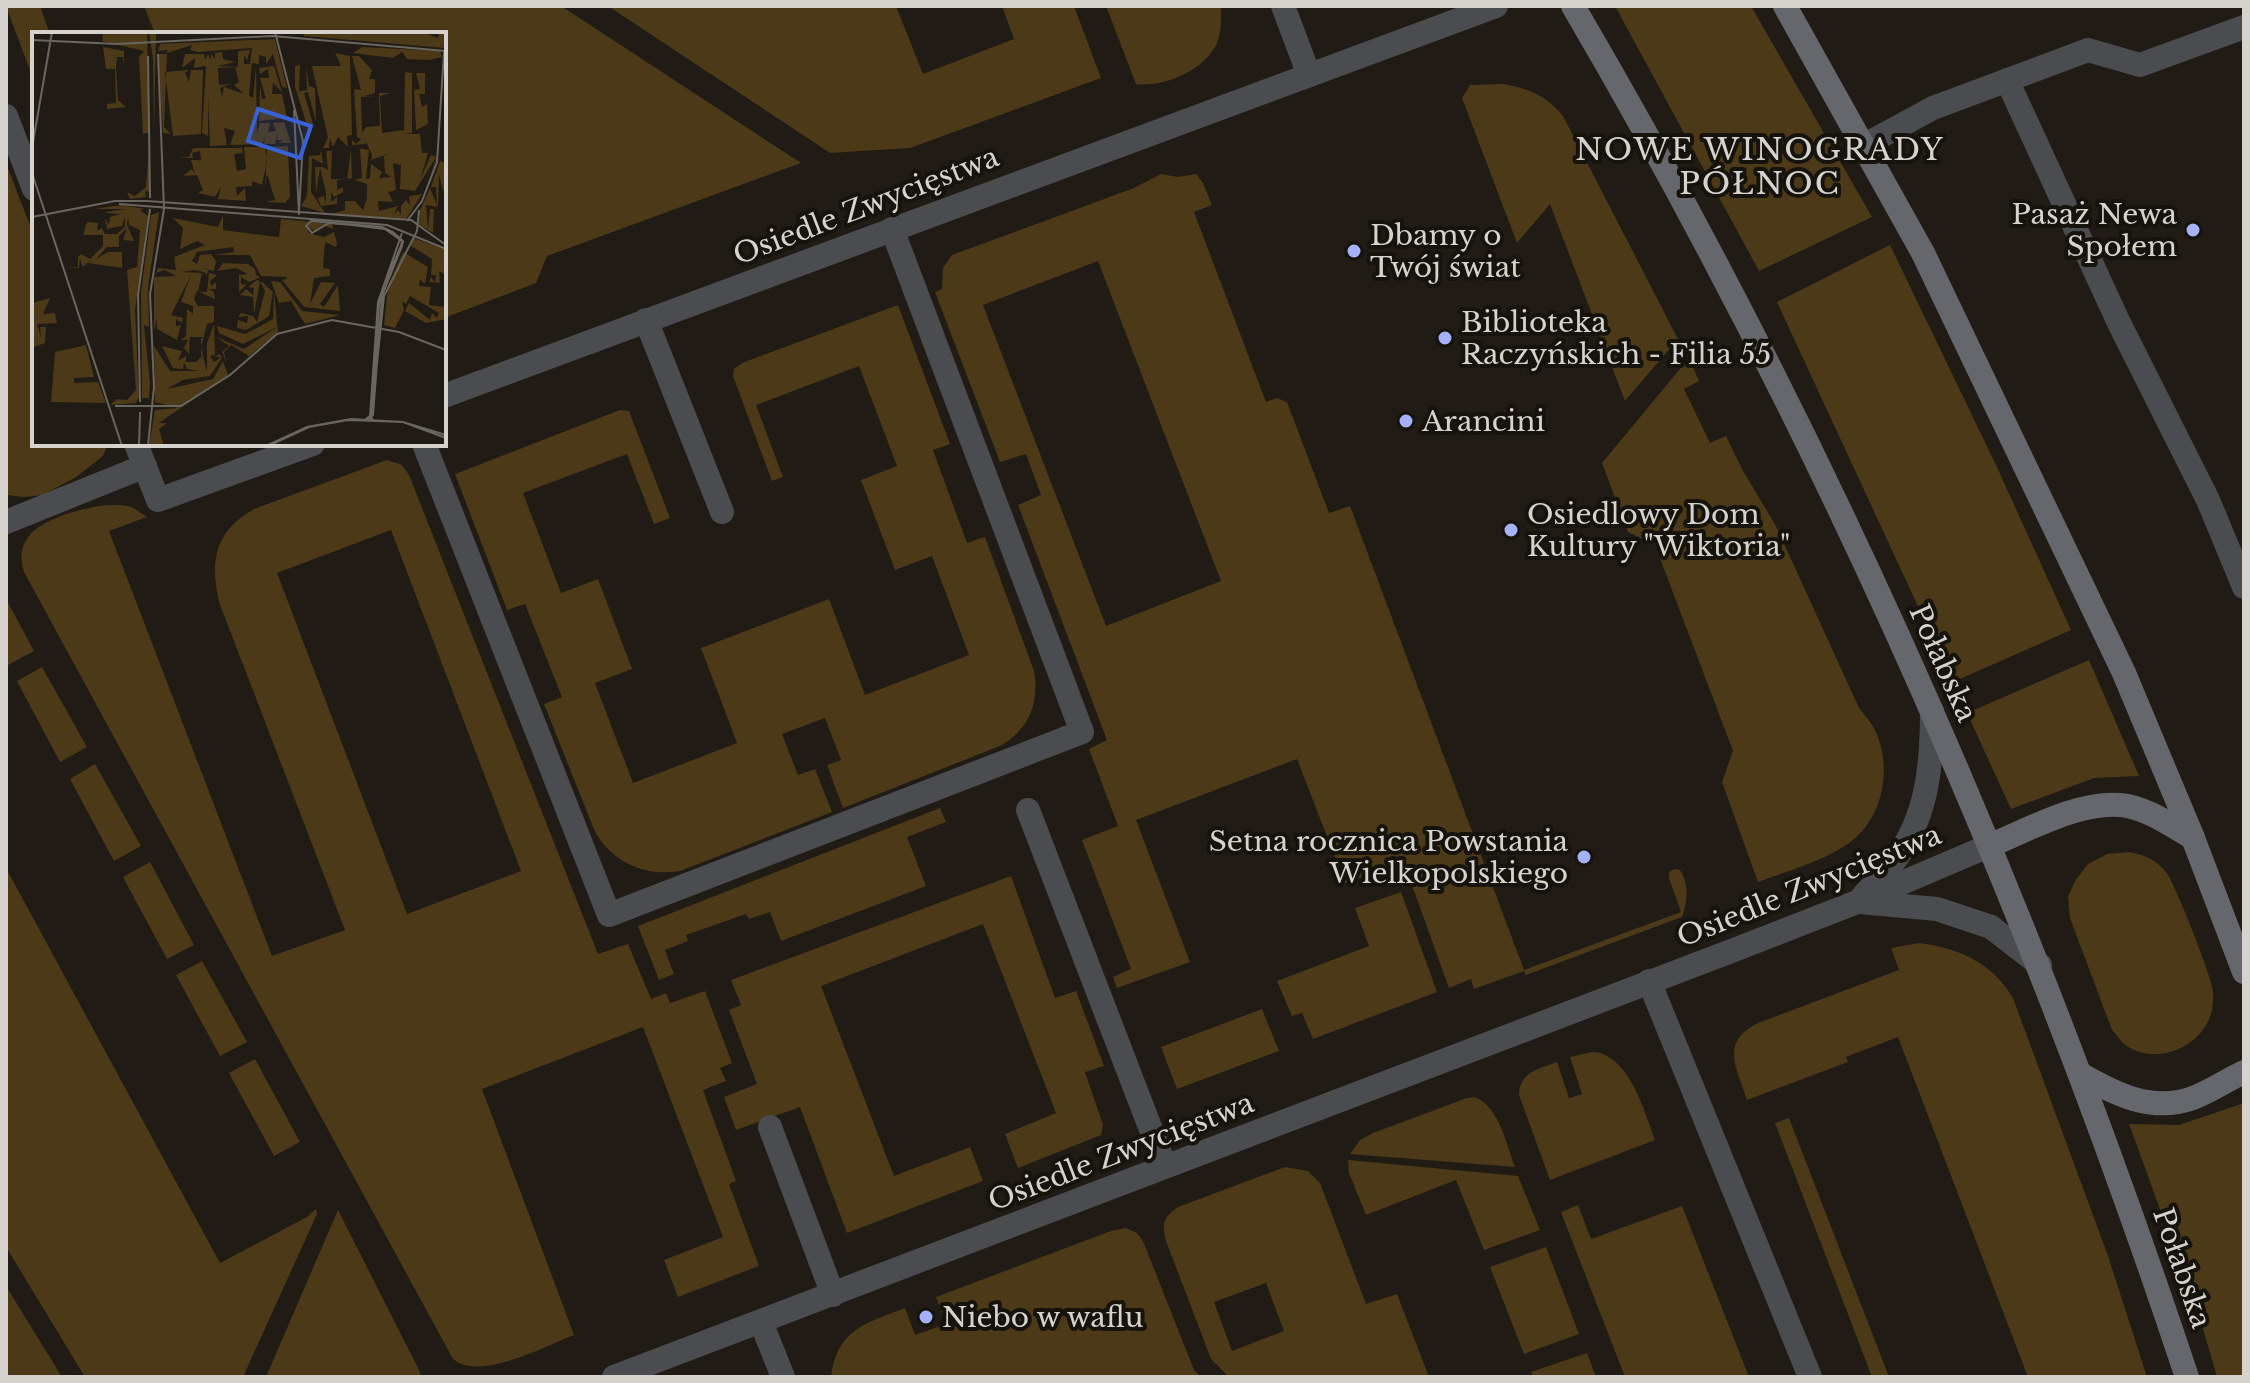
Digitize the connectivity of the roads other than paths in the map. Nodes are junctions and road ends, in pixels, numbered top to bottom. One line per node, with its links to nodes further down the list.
1 (1283, 6): 6 (street)
2 (1496, 6): 6 (street, Osiedle Zwycięstwa)
3 (1573, 6): 20 (street, Połabska)
4 (1785, 6): 9 (street)
5 (2244, 27): 7 (street)
6 (1309, 75): 11 (street, Osiedle Zwycięstwa)
7 (2007, 80): 9 (street); 19 (street)
8 (6, 116): 10 (street)
9 (1863, 146): 22 (street)
10 (32, 184)
11 (892, 229): 12 (street, Osiedle Zwycięstwa); 15 (street)
12 (646, 320): 13 (street, Osiedle Zwycięstwa); 17 (street)
13 (446, 395)
14 (307, 446): 16 (street)
15 (425, 446)
16 (140, 455): 18 (street)
17 (722, 512)
18 (6, 522)
19 (2244, 587)
20 (1932, 711): 23 (street, Połabska); 24 (street)
21 (1028, 810): 31 (street)
22 (2193, 838): 23 (street); 26 (street)
23 (1991, 845): 24 (street, Osiedle Zwycięstwa); 25 (street, Połabska)
24 (1857, 902): 25 (street); 27 (street, Osiedle Zwycięstwa)
25 (2040, 965): 29 (street, Połabska)
26 (2244, 972)
27 (1649, 981): 31 (street, Osiedle Zwycięstwa); 36 (street)
28 (2244, 1072): 29 (street)
29 (2080, 1074): 37 (street, Połabska)
30 (770, 1127): 32 (street)
31 (1165, 1166): 32 (street, Osiedle Zwycięstwa)
32 (833, 1295): 33 (street, Osiedle Zwycięstwa)
33 (761, 1322): 34 (street, Osiedle Zwycięstwa); 35 (street)
34 (614, 1377)
35 (783, 1377)
36 (1810, 1377)
37 (2187, 1377)

